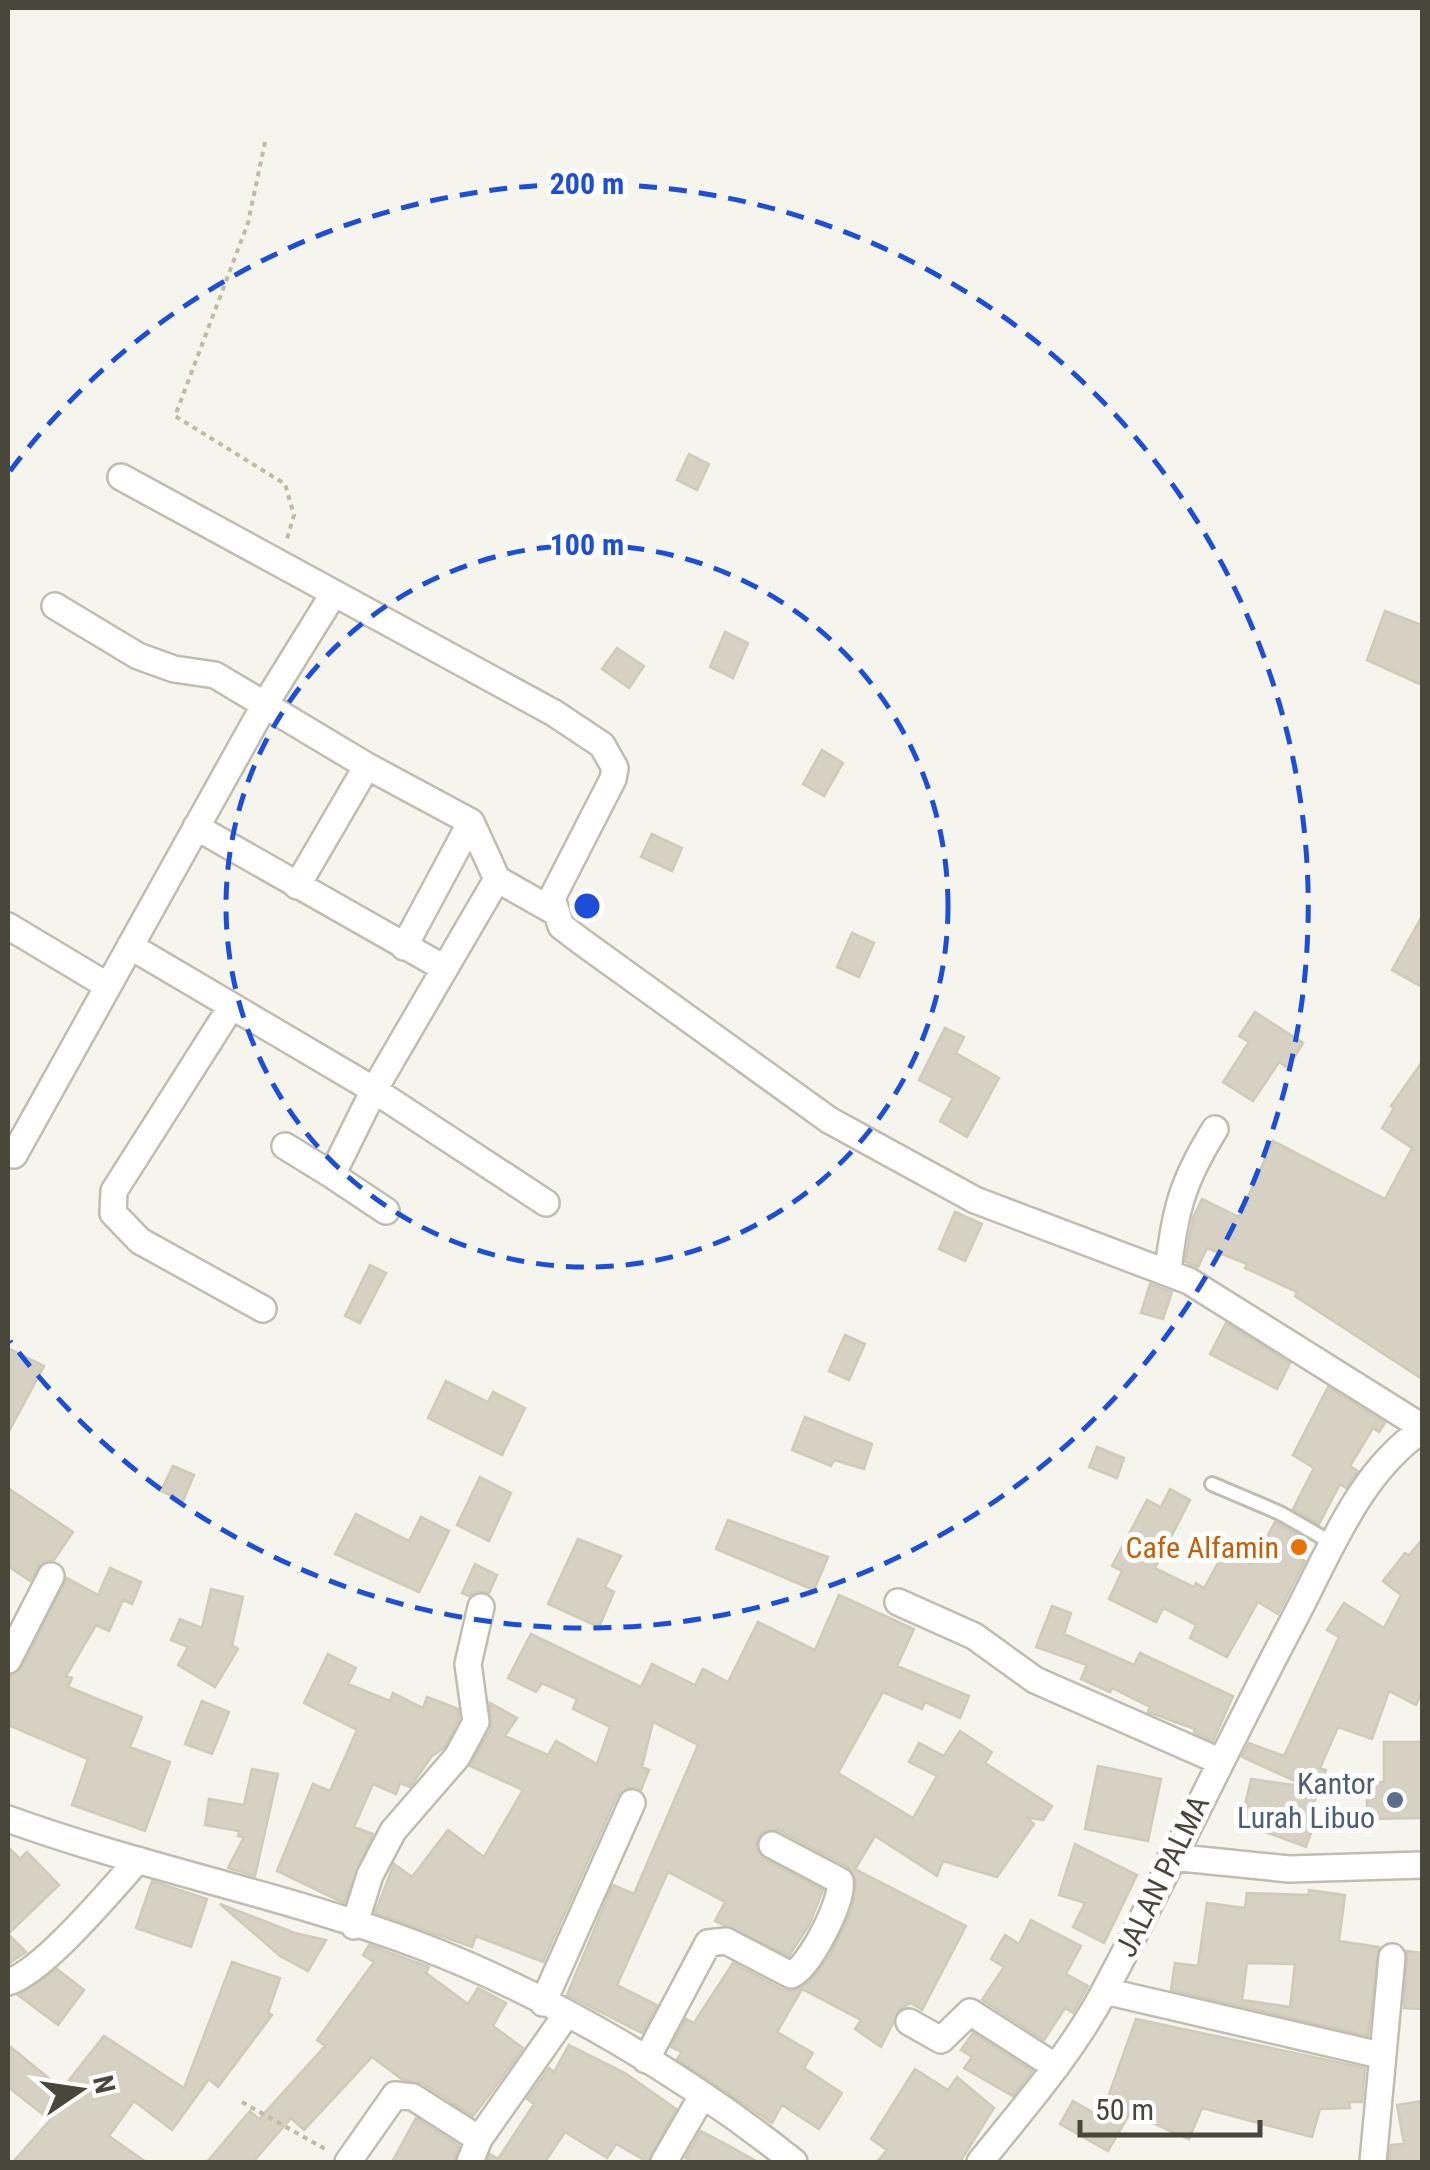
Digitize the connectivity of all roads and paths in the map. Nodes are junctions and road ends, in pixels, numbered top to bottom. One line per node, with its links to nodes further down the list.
1 (265, 142): 3 (path)
2 (122, 477): 3 (street)
3 (278, 562): 4 (street)
4 (334, 593): 6 (street); 12 (street)
5 (56, 606): 6 (street)
6 (264, 706): 7 (street); 9 (street)
7 (367, 766): 8 (street); 11 (street)
8 (471, 822): 10 (street); 15 (street)
9 (196, 827): 11 (street); 14 (street)
10 (497, 879): 12 (street); 16 (street)
11 (297, 886): 15 (street)
12 (555, 912): 26 (street)
13 (8, 926): 17 (street)
14 (130, 946): 17 (street); 18 (street)
15 (404, 947): 16 (street)
16 (444, 968): 19 (street)
17 (108, 986): 22 (street)
18 (231, 1006): 19 (street); 27 (street)
19 (374, 1090): 23 (street); 24 (street)
20 (1215, 1128): 26 (street)
21 (285, 1146): 23 (street)
22 (14, 1154)
23 (332, 1176): 25 (street)
24 (546, 1203)
25 (386, 1211)
26 (1168, 1271): 28 (street)
27 (263, 1309)
28 (1422, 1428): 30 (street, JALAN PALMA)
29 (1212, 1484): 30 (lane)
30 (1334, 1544): 35 (street, JALAN PALMA)
31 (51, 1576): 34 (street)
32 (898, 1602): 35 (street)
33 (481, 1607): 42 (street)
34 (8, 1660)
35 (1219, 1761): 39 (street, JALAN PALMA)
36 (632, 1802): 46 (street)
37 (8, 1819): 40 (street)
38 (772, 1845): 50 (street)
39 (1172, 1857): 41 (street); 45 (street, JALAN PALMA)
40 (138, 1860): 42 (street); 44 (street)
41 (1422, 1865)
42 (354, 1926): 46 (street)
43 (1392, 1957): 49 (street)
44 (8, 1982)
45 (1105, 1991): 49 (street); 51 (street, JALAN PALMA)
46 (543, 2003): 47 (street)
47 (566, 2014): 50 (street); 54 (street)
48 (908, 2022): 51 (street)
49 (1380, 2055): 59 (street)
50 (646, 2060): 52 (street)
51 (1056, 2067): 58 (street, JALAN PALMA)
52 (701, 2098): 55 (street); 57 (street)
53 (242, 2102): 56 (path)
54 (475, 2151): 56 (street)
55 (787, 2160)
56 (349, 2162)
57 (664, 2162)
58 (980, 2162)
59 (1374, 2162)

